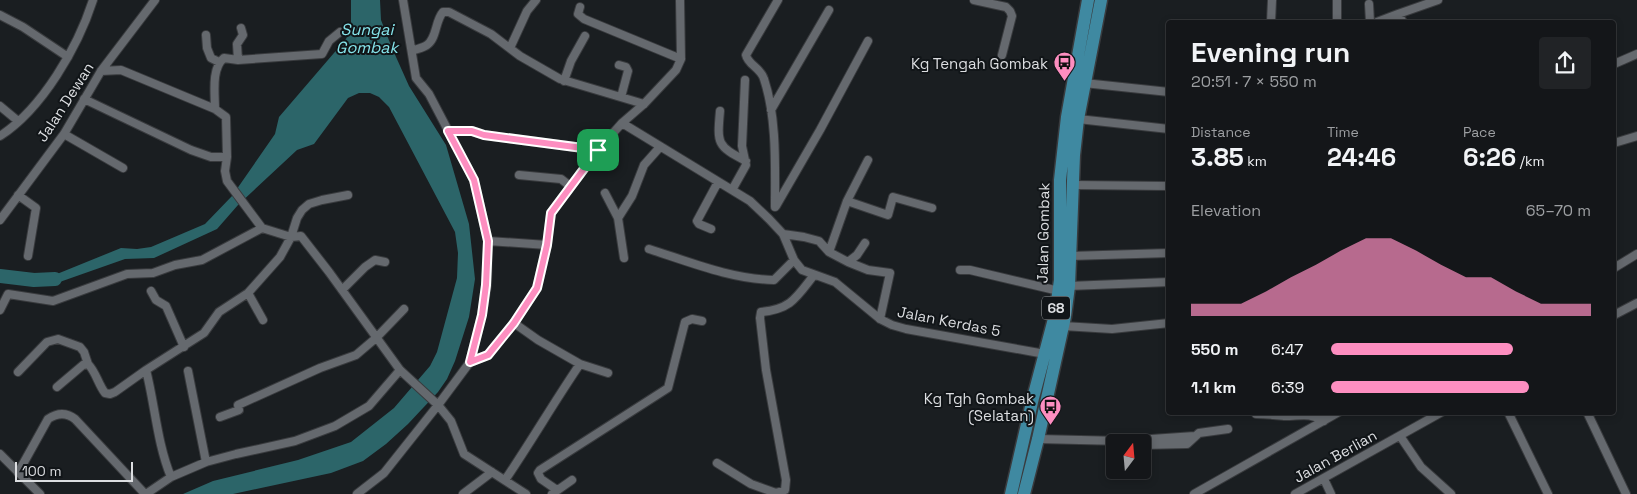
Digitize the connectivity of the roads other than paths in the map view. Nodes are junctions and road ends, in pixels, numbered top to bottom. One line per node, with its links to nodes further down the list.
1 (93, 0): 32 (street)
2 (156, 0): 38 (street, Jalan Dewan)
3 (403, 0): 29 (street)
4 (536, 0): 28 (street)
5 (680, 0): 33 (street)
6 (778, 0): 48 (street)
7 (974, 0): 31 (street)
8 (1088, 0): 101 (main road, Jalan Gombak / 68)
9 (1101, 0): 41 (main road, Jalan Gombak / 68)
10 (1272, 0): 18 (street)
11 (1337, 0): 19 (street)
12 (1438, 0): 16 (street)
13 (1369, 4): 20 (street)
14 (580, 7): 33 (street)
15 (829, 10): 48 (street)
16 (1398, 14): 21 (street); 22 (street)
17 (0, 15): 32 (street)
18 (1271, 20)
19 (1337, 20)
20 (1370, 20)
21 (1383, 20)
22 (1402, 20)
23 (241, 28): 34 (street)
24 (340, 32): 34 (street)
25 (206, 35): 35 (street)
26 (585, 36): 40 (street)
27 (868, 41): 75 (street)
28 (510, 48): 29 (street); 40 (street)
29 (412, 51): 54 (street)
30 (1637, 54): 36 (street)
31 (1002, 55)
32 (68, 57): 51 (street)
33 (681, 58): 45 (street)
34 (238, 60): 35 (street)
35 (219, 62): 47 (street)
36 (1616, 63)
37 (619, 65): 43 (street)
38 (101, 71): 44 (street, Jalan Dewan); 47 (street)
39 (745, 80): 63 (street)
40 (564, 81): 43 (street)
41 (1084, 83): 42 (street); 50 (main road, Jalan Gombak / 68)
42 (1166, 92)
43 (621, 97): 45 (street)
44 (84, 99): 55 (street, Jalan Dewan); 61 (street)
45 (644, 104): 52 (street)
46 (0, 106): 51 (street)
47 (215, 109): 61 (street)
48 (771, 110): 75 (street)
49 (720, 111): 63 (street)
50 (1078, 119): 53 (street); 67 (main road, Jalan Gombak / 68)
51 (18, 121): 56 (street)
52 (622, 123): 59 (street, Jalan Kerdas 5); 60 (street)
53 (1166, 129)
54 (448, 131): 60 (street); 84 (street)
55 (64, 134): 64 (street); 72 (street, Jalan Dewan)
56 (0, 136)
57 (1637, 136): 58 (street)
58 (1616, 142)
59 (660, 147): 66 (street, Jalan Kerdas 5); 77 (street)
60 (598, 150): 68 (street)
61 (227, 157): 80 (street)
62 (868, 160): 74 (street)
63 (746, 161): 70 (street)
64 (123, 168)
65 (519, 176): 68 (street)
66 (718, 182): 70 (street, Jalan Kerdas 5); 81 (street)
67 (1072, 185): 69 (street); 92 (main road, Jalan Gombak / 68)
68 (570, 186): 86 (street)
69 (1166, 186)
70 (732, 190): 78 (street, Jalan Kerdas 5)
71 (605, 193): 77 (street)
72 (18, 195): 79 (street, Jalan Dewan); 91 (street)
73 (348, 195): 83 (street)
74 (847, 201): 76 (street); 88 (street)
75 (775, 207): 78 (street)
76 (932, 208)
77 (618, 218): 93 (street)
78 (769, 218): 82 (street, Jalan Kerdas 5)
79 (0, 220)
80 (262, 228): 83 (street); 107 (street)
81 (711, 230)
82 (783, 234): 88 (street); 94 (street, Jalan Kerdas 5)
83 (291, 237): 102 (street); 104 (street)
84 (488, 241): 86 (street); 118 (street)
85 (865, 243): 96 (street)
86 (547, 245): 112 (street)
87 (649, 248): 94 (street)
88 (829, 252): 96 (street)
89 (1166, 253): 92 (street)
90 (1637, 254): 97 (street)
91 (28, 256)
92 (1070, 256): 101 (main road, Jalan Gombak / 68)
93 (624, 258)
94 (794, 260): 99 (street, Jalan Kerdas 5)
95 (384, 262): 102 (street)
96 (848, 262): 109 (street)
97 (1616, 267)
98 (960, 270): 101 (street)
99 (814, 275): 109 (street, Jalan Kerdas 5); 146 (street)
100 (1166, 282): 101 (street)
101 (1064, 288): 114 (main road, Jalan Gombak / 68); 117 (main road, Jalan Gombak / 68)
102 (342, 290): 115 (street)
103 (152, 292): 116 (street)
104 (248, 293): 110 (street); 116 (street)
105 (1637, 303): 108 (street)
106 (404, 309): 115 (street)
107 (0, 310)
108 (1616, 315)
109 (880, 319): 117 (street, Jalan Kerdas 5)
110 (263, 320)
111 (702, 321): 153 (street)
112 (514, 323): 118 (street); 120 (street)
113 (1166, 323): 114 (street)
114 (1063, 326): 140 (main road, Jalan Gombak / 68)
115 (376, 338): 123 (street); 135 (street)
116 (184, 347): 121 (street)
117 (1045, 354): 159 (main road, Jalan Gombak / 68)
118 (470, 362): 127 (street)
119 (88, 364): 121 (street); 124 (street); 126 (street)
120 (580, 364): 125 (street); 151 (street)
121 (146, 370): 149 (street)
122 (188, 370): 145 (street)
123 (400, 370): 127 (street); 145 (street)
124 (18, 372)
125 (608, 373)
126 (57, 387)
127 (436, 403): 147 (street); 156 (street)
128 (1270, 415): 129 (street)
129 (1295, 415)
130 (1310, 415): 136 (street)
131 (1334, 415): 136 (street)
132 (1437, 415): 139 (street, Jalan Berlian)
133 (1509, 415): 165 (street)
134 (1588, 415): 166 (street)
135 (220, 416)
136 (1324, 421): 161 (street)
137 (1228, 429): 138 (street)
138 (1195, 436): 141 (street); 143 (street)
139 (1400, 436): 150 (street, Jalan Berlian); 164 (street)
140 (1038, 439): 142 (street); 160 (main road, Jalan Gombak / 68)
141 (1151, 440)
142 (1106, 441)
143 (1151, 445)
144 (0, 454): 148 (street)
145 (206, 462): 149 (street)
146 (717, 463)
147 (492, 472): 151 (street); 157 (street)
148 (18, 473): 154 (street); 155 (street)
149 (171, 477): 155 (street)
150 (1324, 479): 162 (street, Jalan Berlian); 163 (street)
151 (505, 480): 158 (street)
152 (572, 480): 153 (street)
153 (555, 492)
154 (40, 494)
155 (146, 494)
156 (357, 494)
157 (463, 494)
158 (526, 494)
159 (1011, 494)
160 (1024, 494)
161 (1194, 494)
162 (1295, 494)
163 (1332, 494)
164 (1451, 494)
165 (1548, 494)
166 (1626, 494)

